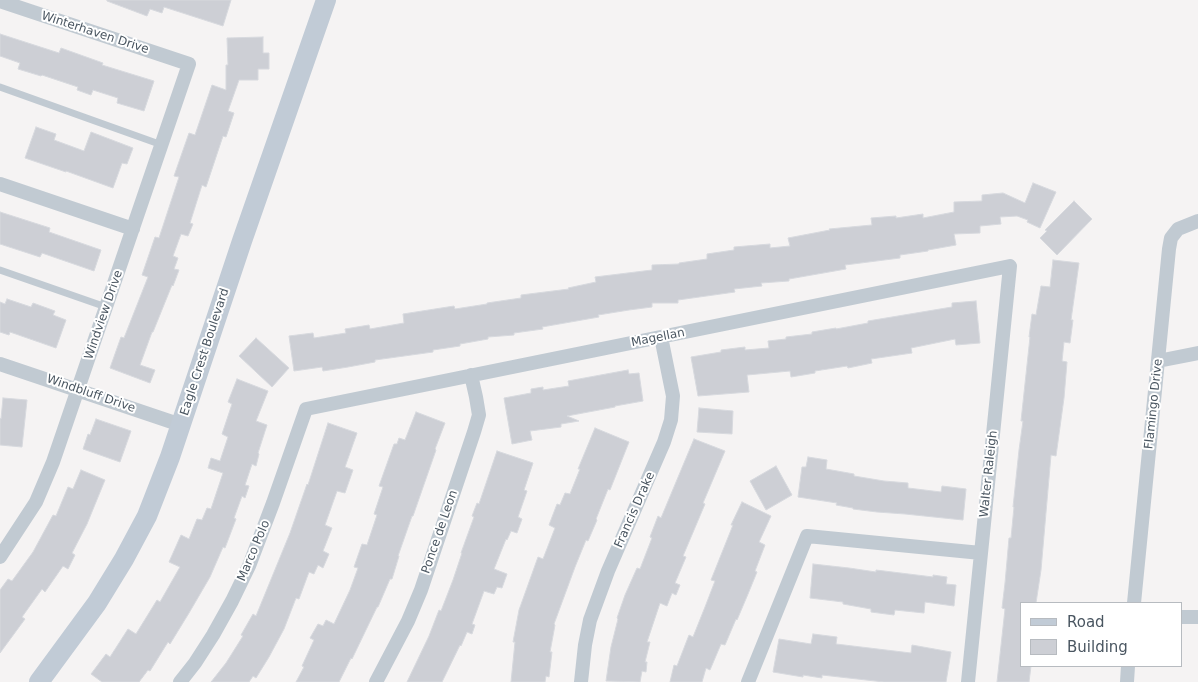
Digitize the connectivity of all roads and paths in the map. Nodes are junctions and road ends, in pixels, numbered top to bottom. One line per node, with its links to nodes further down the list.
1 (326, 0): 19 (main road, Eagle Crest Boulevard)
2 (0, 1): 3 (street, Winterhaven Drive)
3 (189, 64): 5 (street, Windview Drive)
4 (0, 87): 5 (lane)
5 (162, 145): 8 (street, Windview Drive)
6 (0, 184): 8 (street)
7 (1198, 221): 14 (street, Flamingo Drive)
8 (133, 229): 11 (street, Windview Drive)
9 (1010, 266): 12 (street, Magellan); 20 (street, Walter Raleigh)
10 (0, 270): 11 (lane)
11 (106, 307): 17 (street, Windview Drive)
12 (662, 337): 16 (street, Magellan); 29 (street, Francis Drake)
13 (1198, 353): 14 (street)
14 (1158, 361): 22 (street, Flamingo Drive)
15 (0, 364): 17 (street, Windbluff Drive)
16 (471, 375): 18 (street, Magellan); 28 (street, Ponce de Leon)
17 (78, 390): 19 (street, Windbluff Drive); 21 (street, Windview Drive)
18 (306, 409): 27 (street, Marco Polo)
19 (181, 425): 26 (main road, Eagle Crest Boulevard)
20 (981, 553): 30 (street); 31 (street, Walter Raleigh)
21 (0, 557)
22 (1134, 602)
23 (1183, 617): 24 (street)
24 (1198, 617)
25 (1128, 667): 32 (street)
26 (39, 682)
27 (180, 682)
28 (376, 682)
29 (581, 682)
30 (748, 682)
31 (968, 682)
32 (1127, 682)

